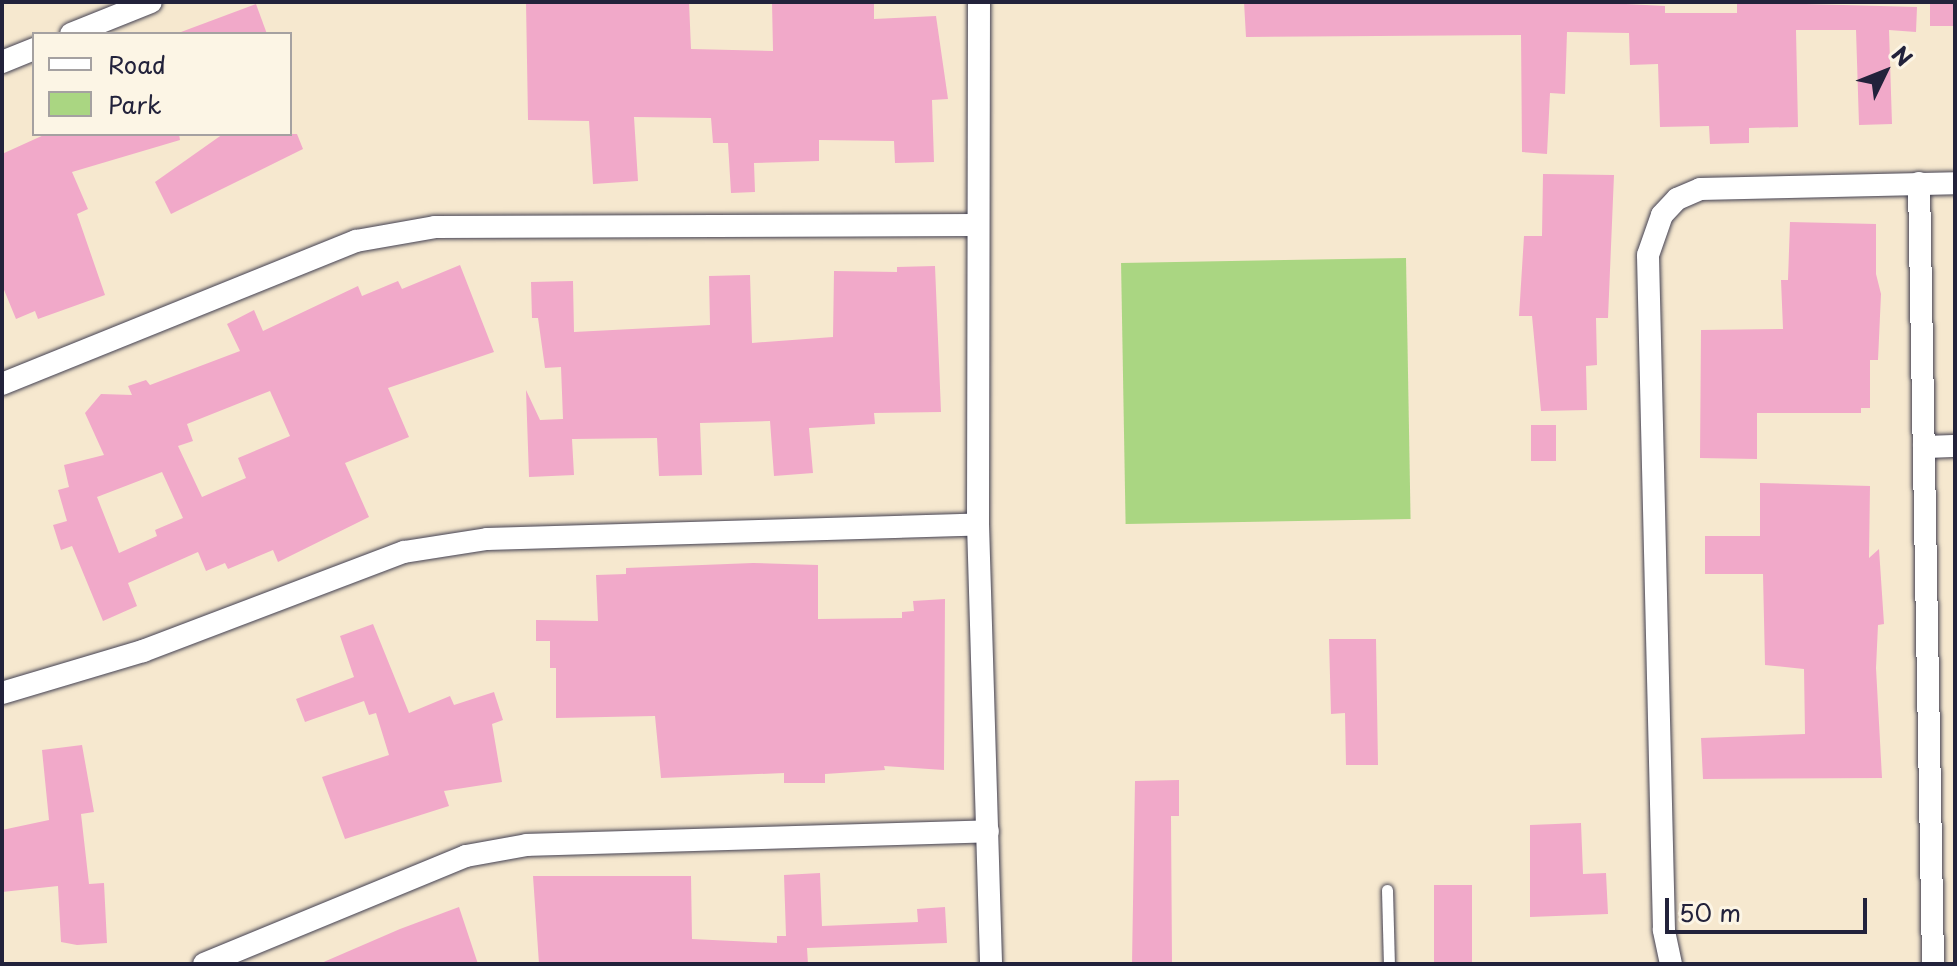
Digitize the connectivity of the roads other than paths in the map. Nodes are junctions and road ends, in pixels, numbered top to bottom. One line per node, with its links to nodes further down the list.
1 (151, 2): 3 (street)
2 (979, 2): 8 (street)
3 (76, 32)
4 (32, 50): 5 (street)
5 (2, 62)
6 (1919, 183): 7 (street); 11 (street); 19 (street)
7 (1955, 183)
8 (976, 225): 9 (street); 12 (street)
9 (2, 384)
10 (1955, 446): 11 (street)
11 (1924, 447): 20 (street)
12 (978, 524): 13 (street); 14 (street)
13 (2, 693)
14 (988, 831): 16 (street); 17 (street)
15 (1387, 890): 18 (lane)
16 (204, 964)
17 (991, 964)
18 (1389, 964)
19 (1671, 964)
20 (1933, 964)

